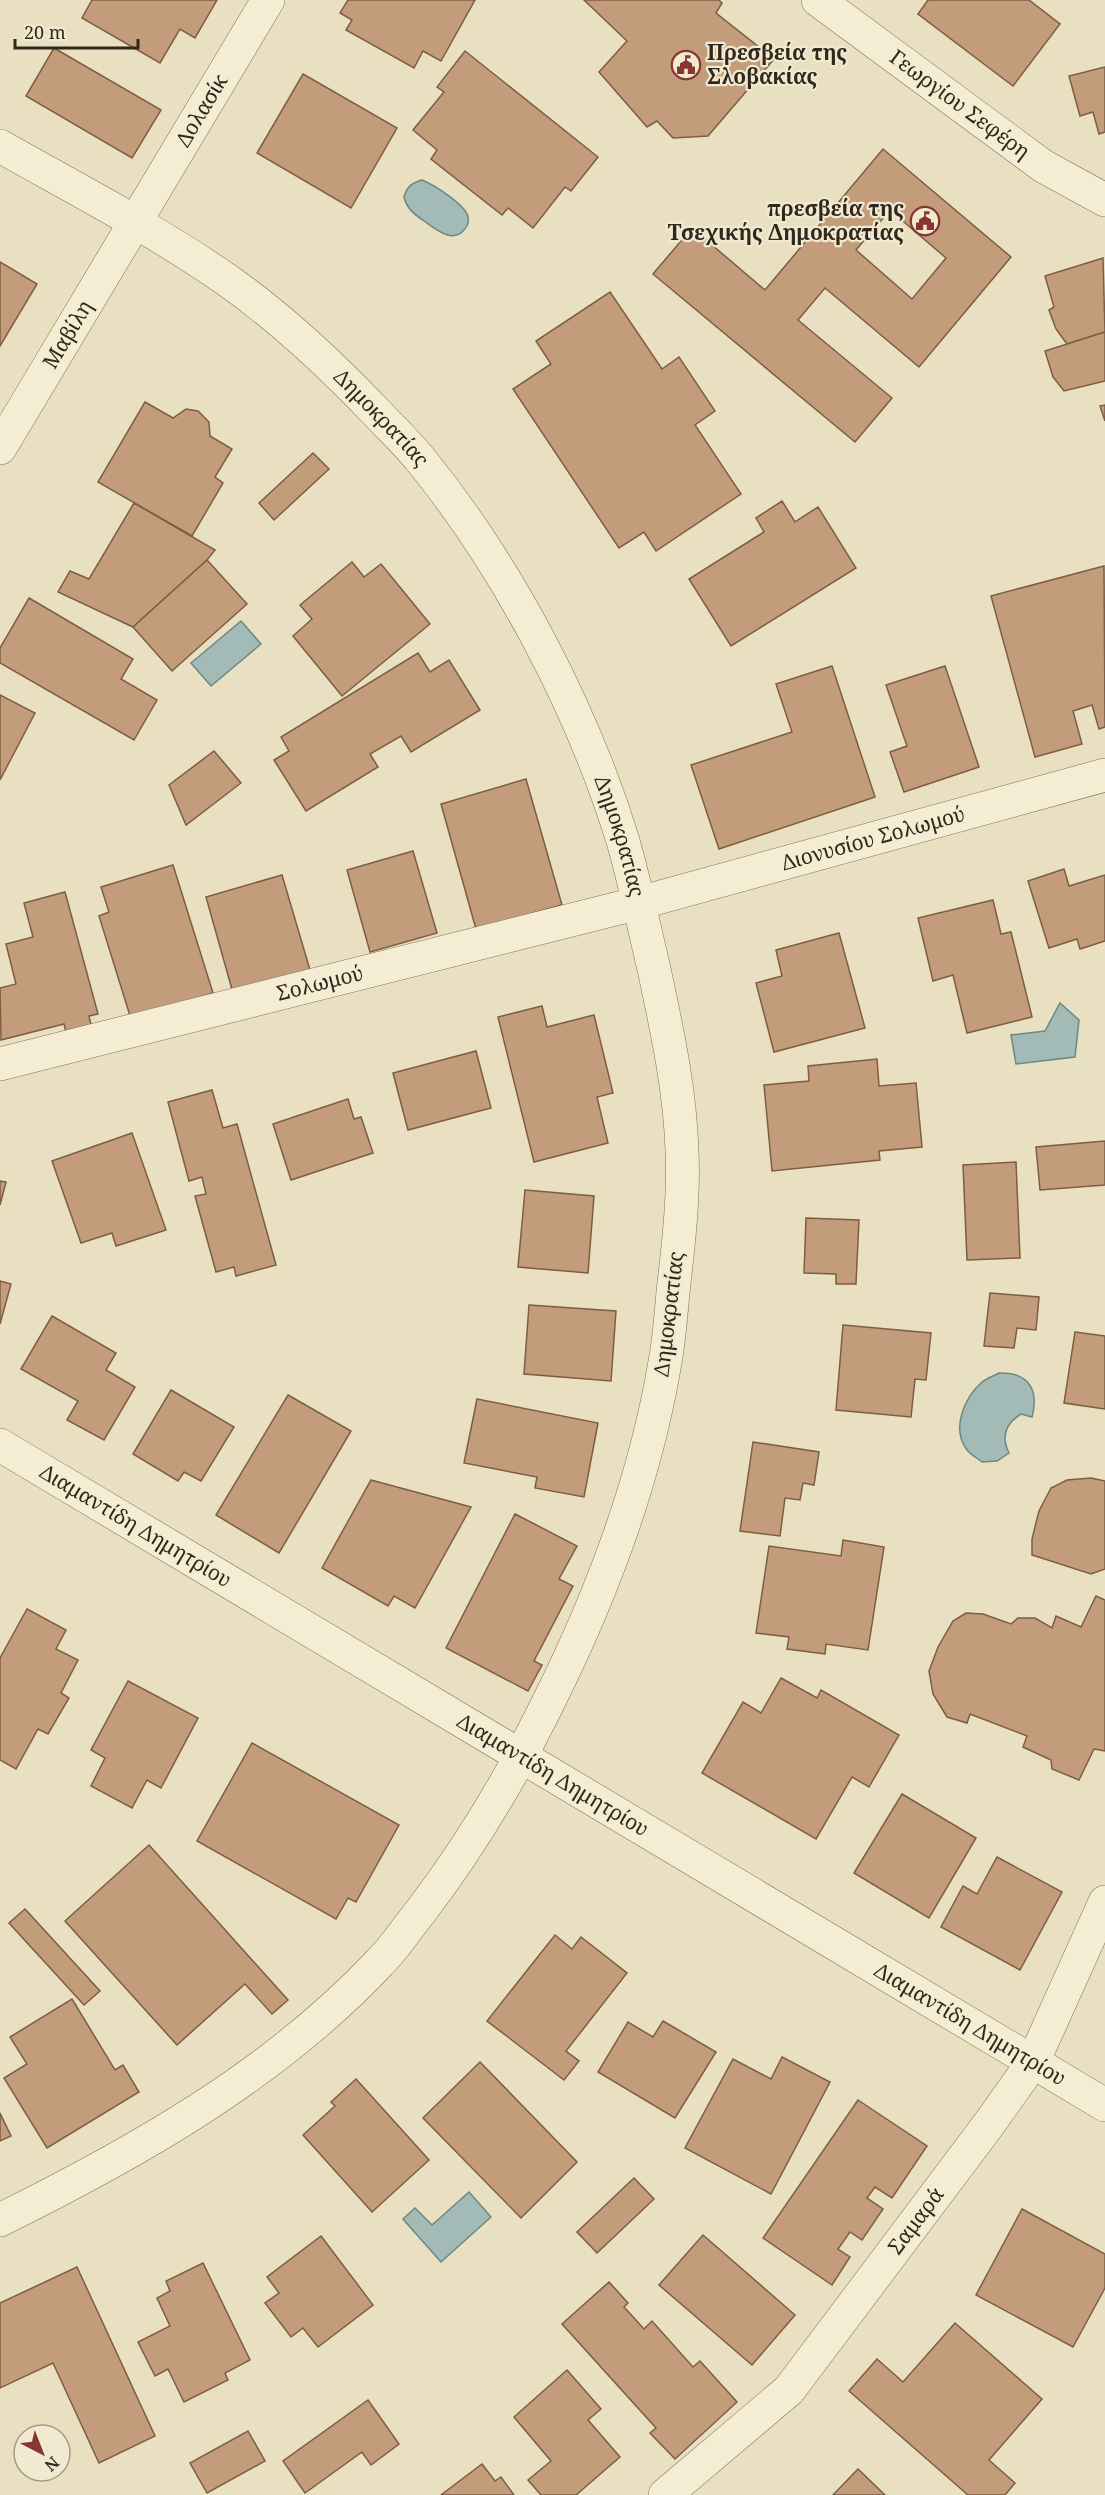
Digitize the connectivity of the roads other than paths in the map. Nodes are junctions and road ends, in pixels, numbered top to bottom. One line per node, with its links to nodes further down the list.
1 (268, 0): 5 (street, Δολασίκ)
2 (818, 0): 4 (street, Γεωργίου Σεφέρη)
3 (0, 146): 5 (street, Δημοκρατίας)
4 (1105, 200)
5 (135, 222): 6 (street, Μαβίλη); 8 (street, Δημοκρατίας)
6 (0, 448)
7 (1105, 775): 8 (street, Διονυσίου Σολωμού)
8 (639, 903): 9 (street, Σολωμού); 11 (street, Δημοκρατίας)
9 (0, 1064)
10 (0, 1445): 11 (street, Διαμαντίδη Δημητρίου)
11 (522, 1757): 13 (street, Διαμαντίδη Δημητρίου); 15 (street, Δημοκρατίας)
12 (1105, 1902): 13 (street, Σαμαρά)
13 (1034, 2062): 14 (street, Διαμαντίδη Δημητρίου); 16 (street, Σαμαρά)
14 (1105, 2105)
15 (0, 2220)
16 (665, 2495)

